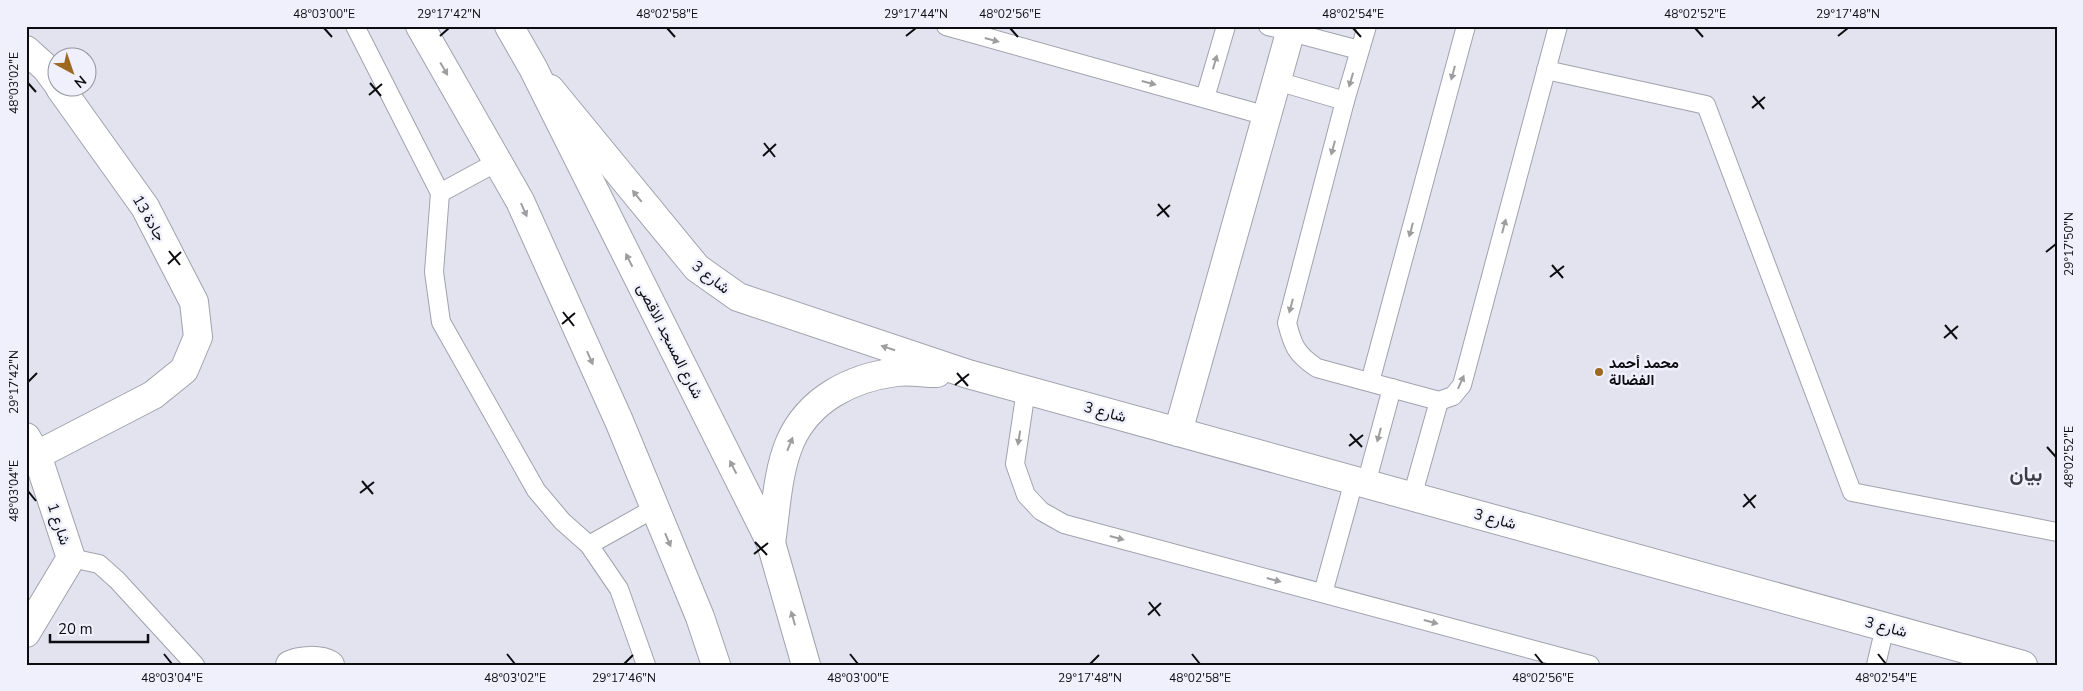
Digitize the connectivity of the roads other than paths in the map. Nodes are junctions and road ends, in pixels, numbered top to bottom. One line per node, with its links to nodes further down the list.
1 (355, 26): 21 (lane)
2 (420, 26): 20 (street, one-way to 20)
3 (509, 26): 12 (street, شارع المسجد الاقصى)
4 (946, 26): 17 (lane, one-way to 17)
5 (1226, 26): 17 (lane, one-way to 5)
6 (1367, 26): 11 (lane)
7 (1466, 26): 23 (lane, one-way to 23)
8 (1558, 26): 13 (lane)
9 (1284, 28): 11 (lane); 15 (street)
10 (26, 50): 14 (street)
11 (1360, 50): 18 (lane, one-way to 18)
12 (533, 68): 22 (street, شارع 3, one-way to 12); 33 (street, شارع المسجد الاقصى, one-way to 12)
13 (1546, 70): 26 (lane, one-way to 13); 32 (lane)
14 (48, 71)
15 (1277, 81): 18 (lane); 19 (street)
16 (67, 98): 28 (street, جادة 13)
17 (1205, 98): 19 (lane)
18 (1345, 101): 23 (lane, one-way to 23)
19 (1267, 116): 27 (street)
20 (497, 162): 21 (lane); 31 (street, one-way to 31)
21 (440, 194): 34 (lane)
22 (968, 374): 25 (street, شارع 3); 33 (street, شارع 3, one-way to 22)
23 (1370, 382): 24 (lane)
24 (1392, 388): 26 (lane); 29 (lane, one-way to 29)
25 (1026, 390): 27 (street, شارع 3); 36 (lane, one-way to 36)
26 (1439, 401): 30 (lane)
27 (1178, 432): 29 (street, شارع 3)
28 (32, 446): 35 (street, شارع 1)
29 (1360, 482): 30 (street, شارع 3); 36 (lane)
30 (1412, 497): 37 (street, شارع 3)
31 (655, 508): 34 (lane); 43 (street, one-way to 43)
32 (2057, 532)
33 (771, 543): 44 (street, شارع المسجد الاقصى, one-way to 33)
34 (589, 545): 42 (lane)
35 (71, 558): 38 (street, شارع 1); 39 (lane)
36 (1323, 593): 45 (lane, one-way to 45)
37 (1885, 627): 46 (lane); 47 (street, شارع 3)
38 (26, 633)
39 (195, 665)
40 (290, 665): 41 (street)
41 (330, 665)
42 (646, 665)
43 (716, 665)
44 (806, 665)
45 (1590, 665)
46 (1876, 665)
47 (2023, 665)

